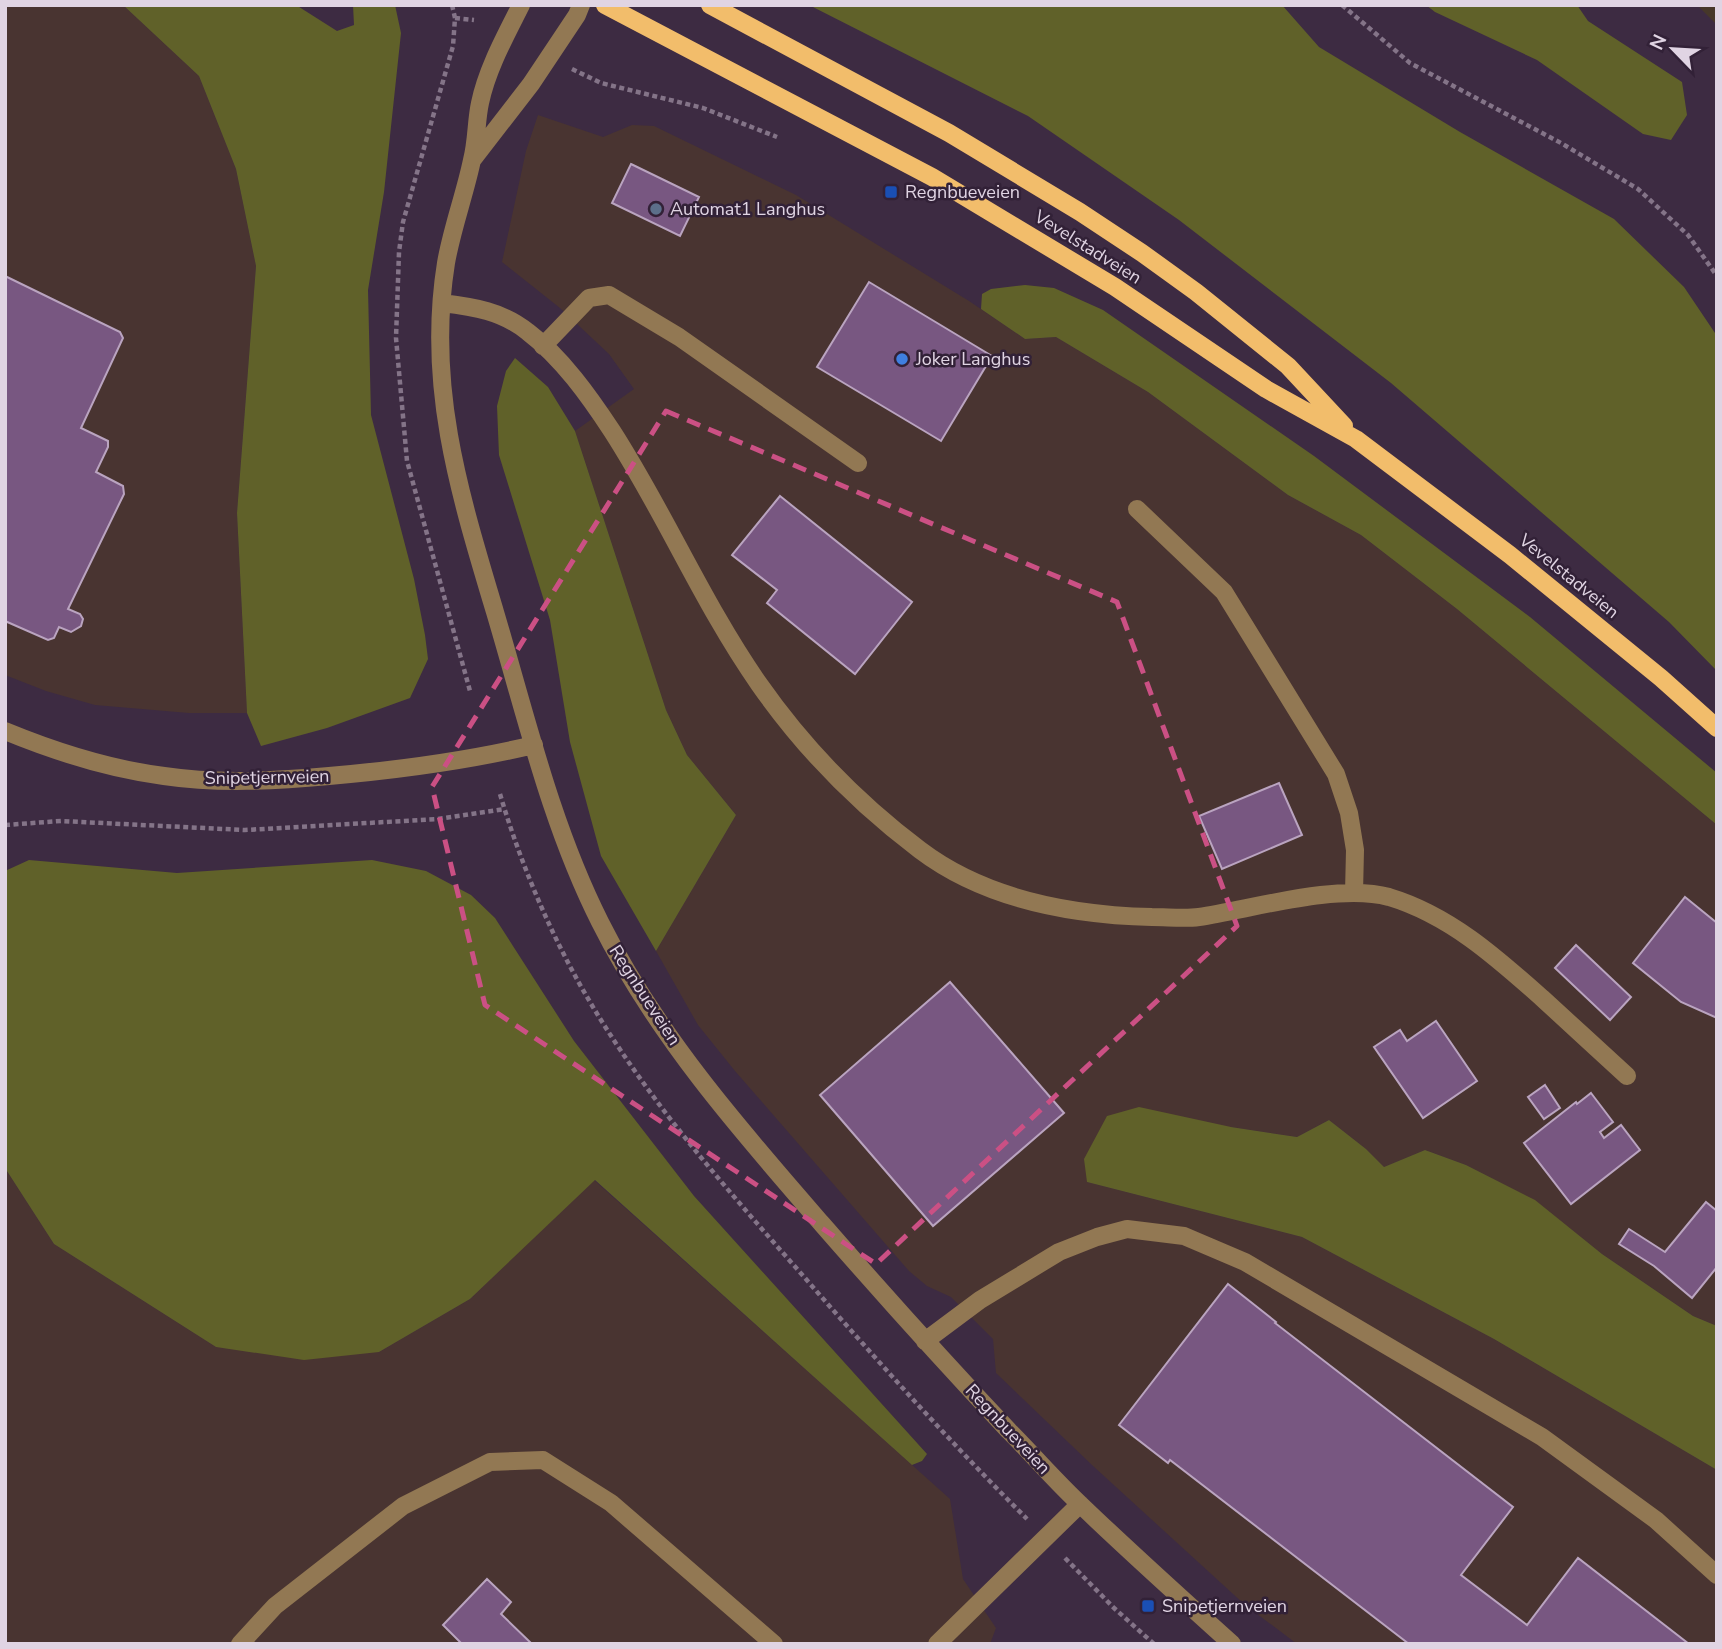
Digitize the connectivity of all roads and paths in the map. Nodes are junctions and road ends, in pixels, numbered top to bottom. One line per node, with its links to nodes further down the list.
1 (521, 5): 10 (street, Regnbueveien)
2 (581, 5): 10 (street, Regnbueveien)
3 (605, 5): 14 (main road, Vevelstadveien)
4 (710, 5): 14 (main road, Vevelstadveien)
5 (1342, 5): 11 (path)
6 (455, 18): 7 (path)
7 (474, 20)
8 (571, 69): 9 (path)
9 (777, 136)
10 (473, 159): 12 (street, Regnbueveien)
11 (1717, 276)
12 (442, 303): 13 (street); 19 (street, Regnbueveien)
13 (543, 346): 15 (street); 23 (street)
14 (1356, 439): 17 (main road, Vevelstadveien)
15 (858, 463)
16 (1137, 509): 23 (street)
17 (1717, 728)
18 (5, 732): 19 (street, Snipetjernveien)
19 (534, 744): 25 (street, Regnbueveien)
20 (500, 794): 21 (path)
21 (505, 809): 22 (path); 27 (path)
22 (5, 825)
23 (1354, 893): 24 (street)
24 (1628, 1076)
25 (925, 1341): 26 (street, Regnbueveien); 28 (street)
26 (1080, 1504): 27 (street); 33 (street, Regnbueveien)
27 (1045, 1537): 31 (street); 32 (path)
28 (1717, 1575)
29 (240, 1644): 30 (street)
30 (774, 1644)
31 (937, 1644)
32 (1154, 1644)
33 (1232, 1644)

